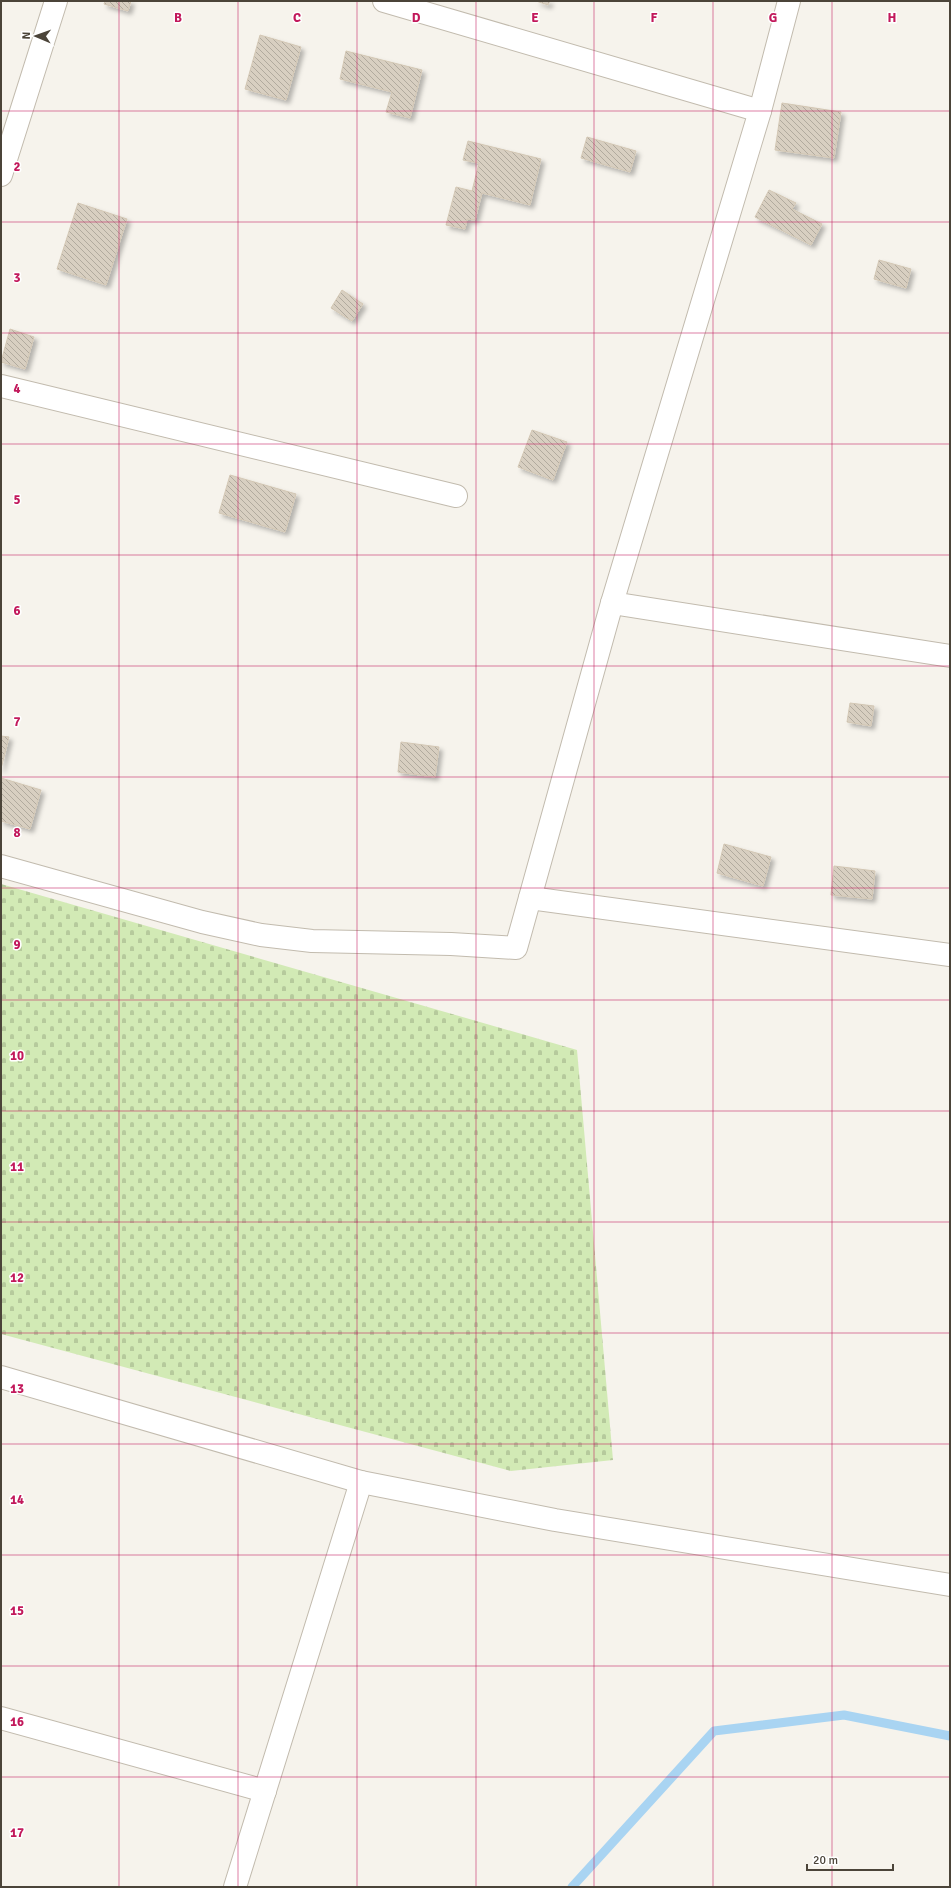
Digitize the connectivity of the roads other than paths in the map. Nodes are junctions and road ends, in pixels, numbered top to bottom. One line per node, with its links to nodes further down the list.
1 (56, 1): 5 (street)
2 (384, 1): 4 (street)
3 (790, 1): 4 (street)
4 (760, 111): 8 (street)
5 (1, 176)
6 (1, 386): 7 (street)
7 (456, 496)
8 (612, 603): 9 (street); 11 (street)
9 (950, 656)
10 (1, 866): 11 (street)
11 (530, 898): 12 (street)
12 (950, 955)
13 (1, 1377): 14 (street)
14 (361, 1482): 15 (street); 17 (street)
15 (950, 1585)
16 (1, 1718): 17 (street)
17 (264, 1791): 18 (street)
18 (235, 1887)

